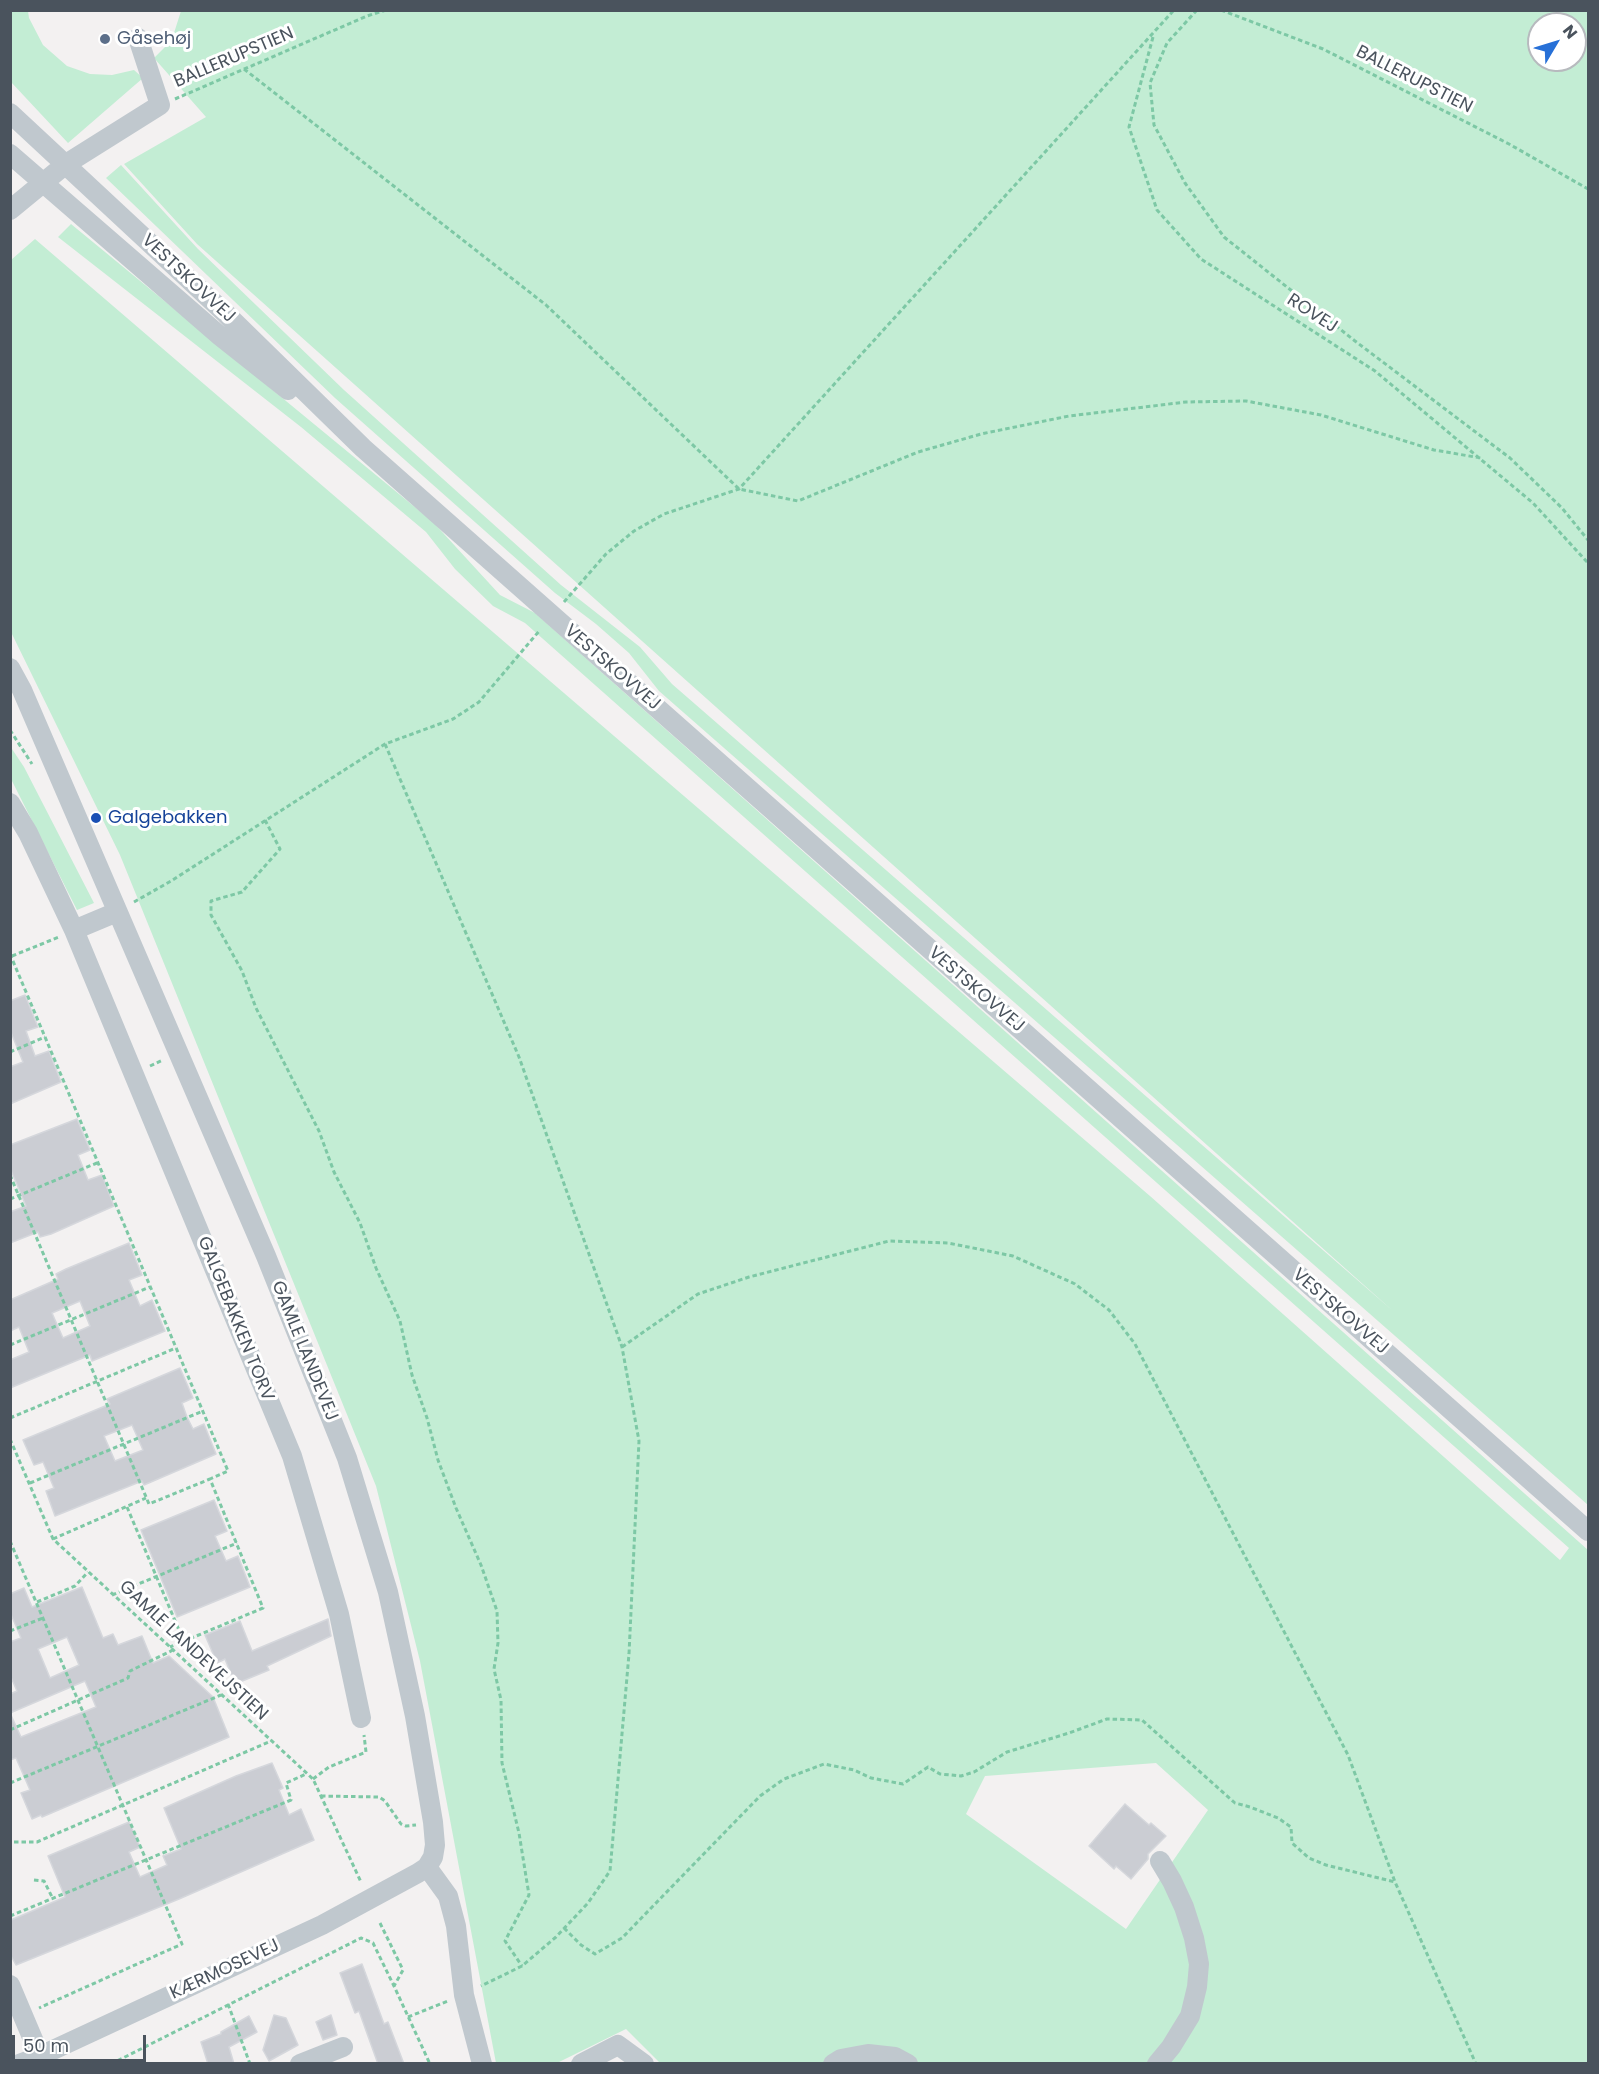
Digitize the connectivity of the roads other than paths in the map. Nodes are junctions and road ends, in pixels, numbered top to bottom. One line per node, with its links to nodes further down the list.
1 (138, 38): 4 (street)
2 (10, 113): 4 (street, VESTSKOVVEJ)
3 (10, 154): 5 (street, VESTSKOVVEJ)
4 (66, 164): 5 (street); 7 (street, VESTSKOVVEJ)
5 (44, 183): 6 (street); 7 (street, VESTSKOVVEJ)
6 (10, 210)
7 (363, 448): 12 (street, VESTSKOVVEJ)
8 (10, 668): 10 (street, GAMLE LANDEVEJ)
9 (10, 802): 11 (street, GALGEBAKKEN TORV)
10 (117, 912): 11 (street); 15 (street, GAMLE LANDEVEJ)
11 (74, 930): 13 (street, GALGEBAKKEN TORV)
12 (1588, 1531)
13 (361, 1718)
14 (1160, 1861): 26 (street)
15 (427, 1867): 18 (street, KÆRMOSEVEJ); 21 (street)
16 (10, 1985): 18 (street)
17 (343, 2047): 20 (street)
18 (40, 2056): 19 (street, KÆRMOSEVEJ)
19 (19, 2064)
20 (300, 2064)
21 (482, 2064)
22 (581, 2064): 23 (street)
23 (644, 2064)
24 (832, 2064): 25 (street)
25 (908, 2064)
26 (1157, 2064)

